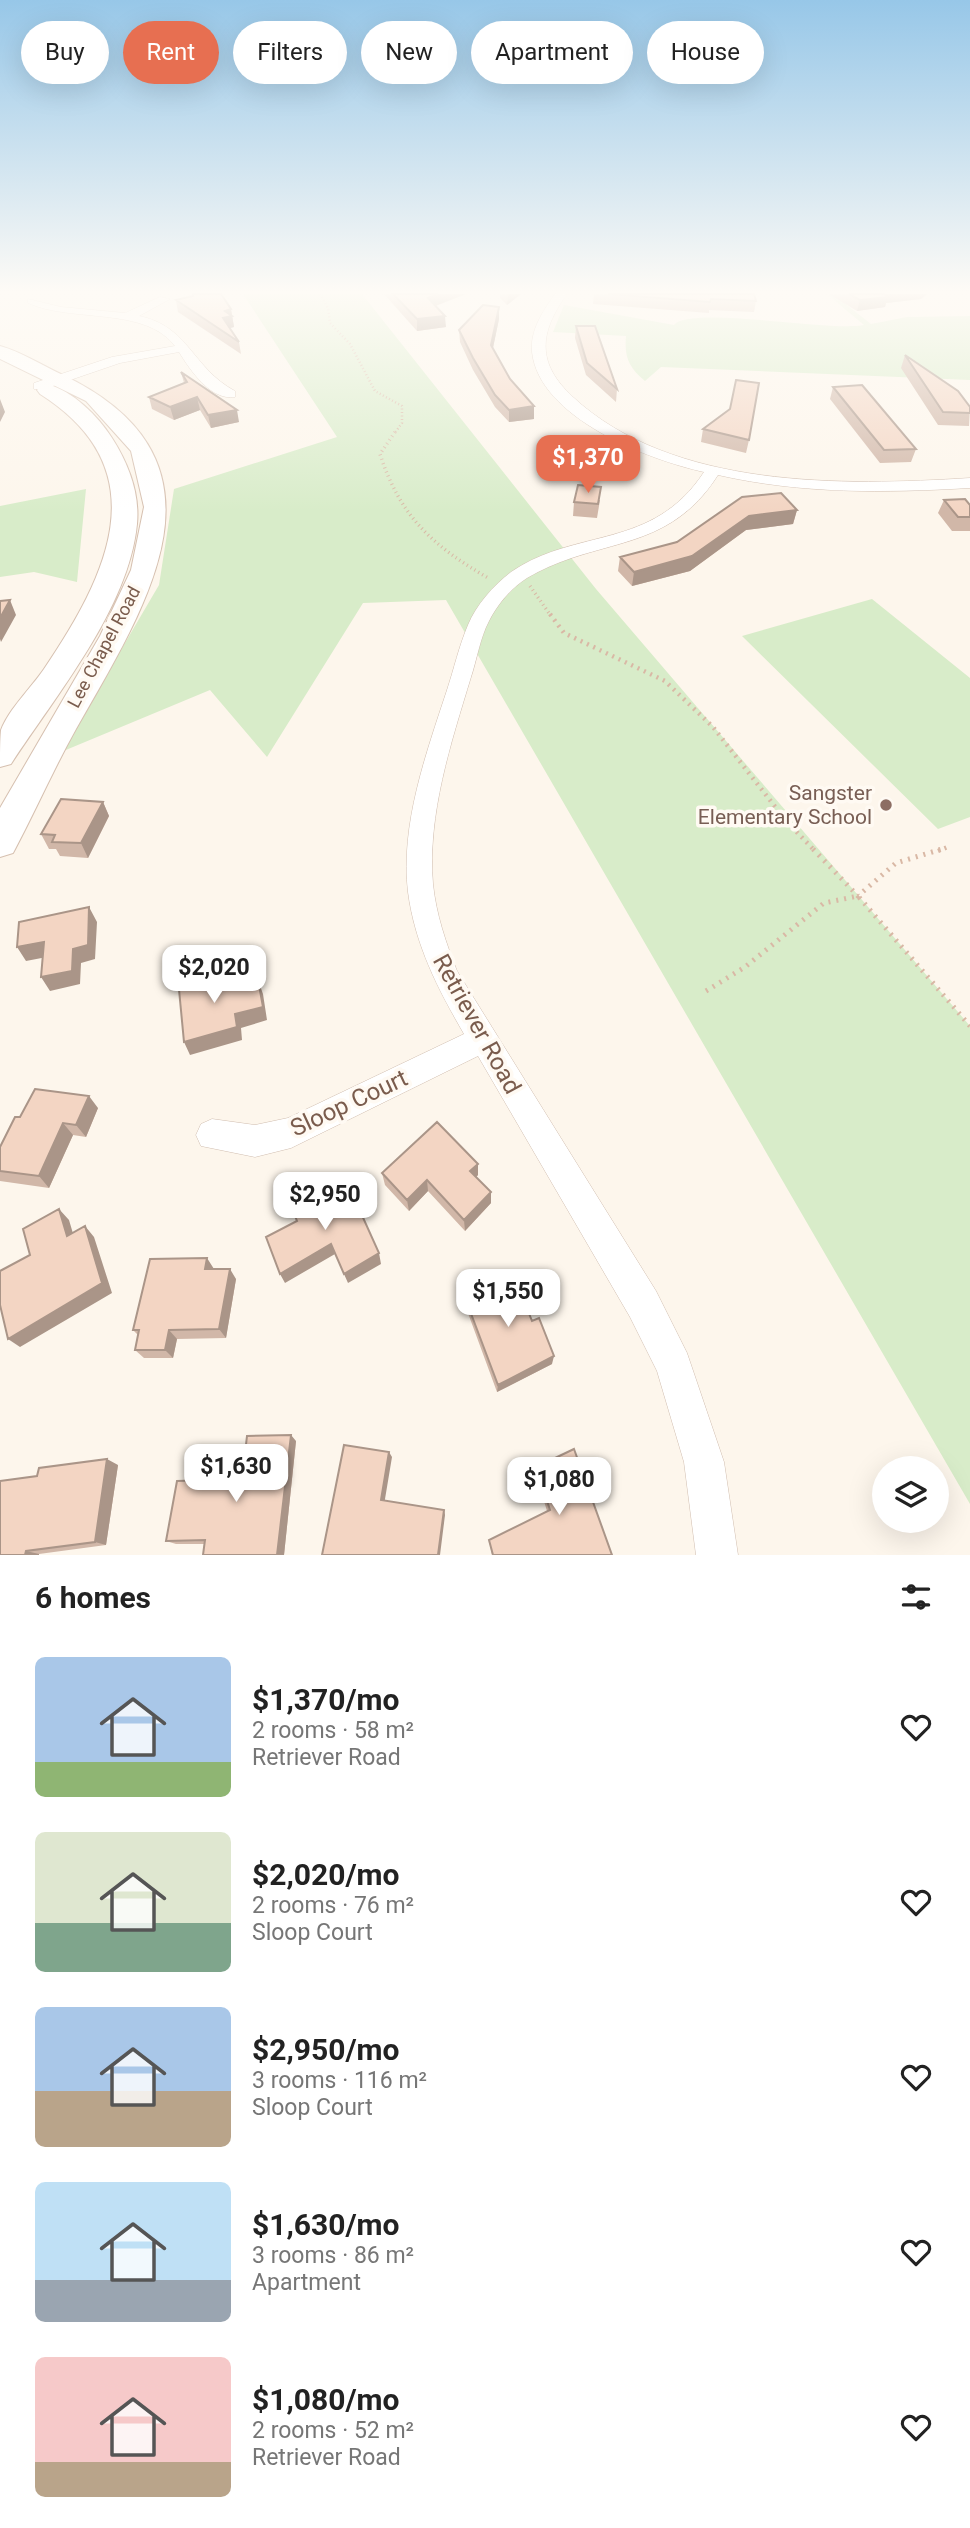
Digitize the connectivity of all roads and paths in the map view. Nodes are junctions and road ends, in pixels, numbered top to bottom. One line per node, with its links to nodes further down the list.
1 (25, 367): 7 (main road, Lee Chapel Road)
2 (97, 367): 7 (street)
3 (196, 367): 8 (street)
4 (362, 367): 11 (path)
5 (544, 367): 9 (street)
6 (0, 369): 7 (main road, Lee Chapel Road)
7 (51, 382): 12 (main road, Lee Chapel Road); 14 (main road, Lee Chapel Road)
8 (230, 394)
9 (715, 469): 10 (street); 11 (street, Retriever Road)
10 (970, 483)
11 (517, 586): 17 (path); 20 (street, Retriever Road)
12 (0, 756)
13 (0, 764): 14 (main road)
14 (37, 766): 15 (main road, Lee Chapel Road)
15 (0, 843)
16 (950, 846): 17 (path)
17 (858, 896): 18 (path); 19 (path)
18 (706, 991)
19 (970, 1026)
20 (481, 1040): 21 (street, Sloop Court); 22 (street, Retriever Road)
21 (212, 1135)
22 (717, 1555)

